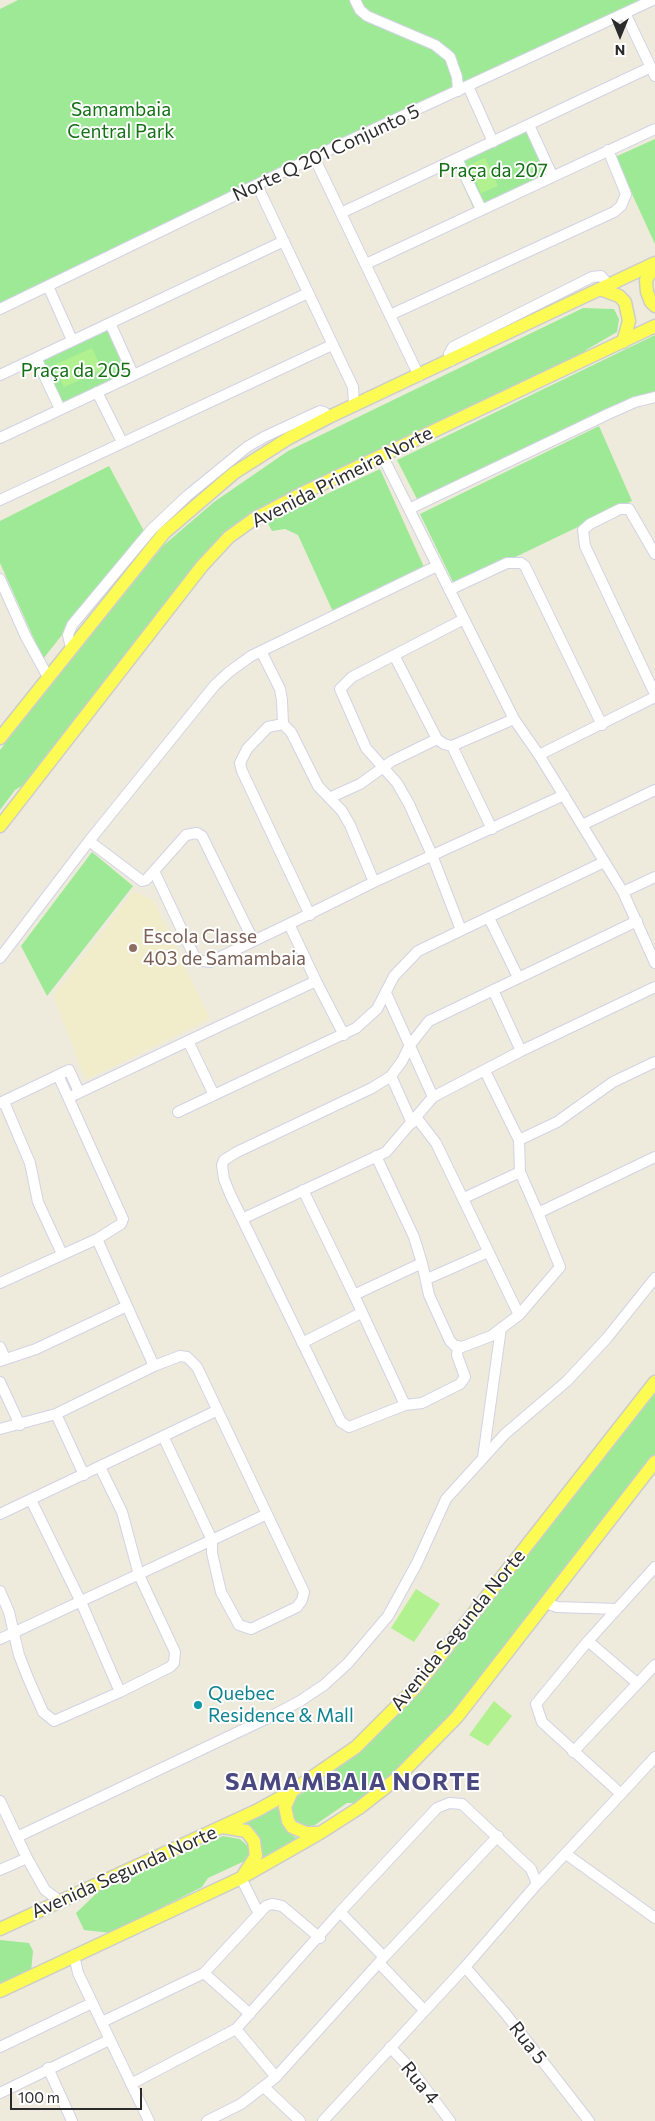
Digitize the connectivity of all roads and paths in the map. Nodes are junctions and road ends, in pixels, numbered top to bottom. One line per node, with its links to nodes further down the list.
1 (355, 0): 5 (street)
2 (653, 0): 3 (street, Norte Q 201 Conjunto 5)
3 (625, 13): 4 (street); 5 (street, Norte Q 201 Conjunto 5)
4 (653, 72): 6 (street)
5 (463, 89): 8 (street); 10 (street, Norte Q 201 Conjunto 5)
6 (529, 125): 8 (street); 12 (street)
7 (655, 129): 9 (street)
8 (493, 142): 11 (street)
9 (608, 150): 12 (street); 24 (street)
10 (314, 157): 13 (street, Norte Q 201 Conjunto 5); 15 (street)
11 (457, 159): 14 (street); 15 (street)
12 (552, 175): 14 (street)
13 (257, 185): 16 (street); 19 (street, Norte Q 201 Conjunto 5)
14 (481, 209): 17 (street)
15 (342, 213): 17 (street)
16 (284, 241): 21 (street); 25 (street)
17 (366, 264): 24 (street)
18 (655, 264): 20 (main road); 22 (main road)
19 (48, 286): 23 (street, Norte Q 201 Conjunto 5); 27 (street)
20 (604, 287): 28 (main road); 33 (main road)
21 (308, 294): 29 (street); 31 (street)
22 (655, 306)
23 (0, 309)
24 (390, 315): 33 (street)
25 (110, 323): 27 (street); 31 (street)
26 (655, 326): 28 (main road, Avenida Primeira Norte)
27 (72, 340): 30 (street)
28 (622, 342): 42 (main road, Avenida Primeira Norte)
29 (332, 345): 34 (street); 41 (street)
30 (36, 358): 32 (street); 39 (street)
31 (133, 374): 35 (street)
32 (0, 376)
33 (418, 376): 37 (main road)
34 (353, 387): 37 (street); 38 (street)
35 (97, 392): 39 (street); 41 (street)
36 (655, 397): 44 (street)
37 (370, 399): 38 (main road)
38 (354, 406): 52 (main road)
39 (60, 410): 40 (street)
40 (0, 438)
41 (122, 442): 43 (street)
42 (382, 456): 44 (street); 65 (main road, Avenida Primeira Norte)
43 (0, 500)
44 (409, 509): 46 (street)
45 (655, 554): 53 (street)
46 (437, 566): 48 (street); 50 (street)
47 (0, 579): 52 (street)
48 (449, 590): 49 (street); 56 (street)
49 (464, 619): 51 (street); 54 (street)
50 (261, 650): 55 (street); 68 (street)
51 (394, 655): 58 (street); 61 (street)
52 (48, 677): 57 (main road)
53 (655, 695): 56 (street)
54 (514, 719): 59 (street); 60 (street)
55 (283, 724): 64 (street); 75 (street)
56 (602, 726): 60 (street)
57 (1, 734)
58 (437, 739): 59 (street); 61 (street)
59 (452, 746): 67 (street)
60 (540, 756): 63 (street)
61 (383, 768): 64 (street); 69 (street)
62 (655, 790): 66 (street)
63 (564, 795): 66 (street); 67 (street)
64 (329, 798): 73 (street)
65 (0, 825)
66 (582, 825): 70 (street)
67 (492, 828): 69 (street)
68 (89, 841): 71 (street); 82 (street)
69 (432, 855): 73 (street); 79 (street)
70 (604, 862): 74 (street); 76 (street)
71 (154, 870): 80 (street); 80 (street)
72 (655, 877): 74 (street)
73 (374, 882): 75 (street)
74 (623, 892): 77 (street)
75 (310, 915): 78 (street)
76 (488, 918): 79 (street); 83 (street)
77 (637, 921): 81 (street); 83 (street)
78 (289, 924): 80 (street); 84 (street)
79 (461, 930): 87 (street)
80 (253, 940)
81 (654, 956)
82 (0, 958)
83 (518, 977): 86 (street)
84 (316, 981): 88 (street); 89 (street)
85 (655, 987): 91 (street)
86 (493, 990): 90 (street); 91 (street)
87 (386, 993): 88 (street); 90 (street)
88 (344, 1035): 96 (street)
89 (188, 1041): 95 (street); 96 (street)
90 (410, 1045): 94 (street); 97 (street)
91 (521, 1051): 93 (street)
92 (655, 1062): 101 (street)
93 (485, 1071): 97 (street); 101 (street)
94 (391, 1076): 100 (street); 108 (street)
95 (74, 1094): 98 (street); 109 (street)
96 (214, 1095): 99 (street)
97 (433, 1097): 100 (street)
98 (2, 1102): 111 (street)
99 (178, 1112)
100 (414, 1120): 102 (street); 106 (street)
101 (519, 1140): 104 (street)
102 (376, 1156): 105 (street); 112 (street)
103 (655, 1157): 107 (street)
104 (520, 1172): 106 (street); 107 (street)
105 (303, 1190): 108 (street); 117 (street)
106 (464, 1198): 110 (street)
107 (538, 1214): 120 (street)
108 (242, 1219): 122 (street)
109 (97, 1239): 111 (street); 118 (street)
110 (488, 1252): 115 (street); 120 (street)
111 (62, 1254): 116 (street)
112 (422, 1262): 115 (street); 117 (street)
113 (0, 1270): 116 (street)
114 (655, 1278): 135 (street)
115 (427, 1279): 123 (street)
116 (2, 1281)
117 (354, 1295): 119 (street)
118 (127, 1306): 125 (street); 126 (street)
119 (361, 1313): 122 (street); 129 (street)
120 (519, 1314): 121 (street)
121 (501, 1328): 123 (street); 135 (street)
122 (302, 1343): 129 (street)
123 (458, 1346): 129 (street)
124 (0, 1347): 125 (street)
125 (3, 1360)
126 (154, 1366): 130 (street); 131 (street)
127 (0, 1382): 132 (street)
128 (655, 1382): 157 (main road, Avenida Segunda Norte)
129 (405, 1405)
130 (216, 1411): 134 (street); 141 (street)
131 (56, 1414): 132 (street); 138 (street)
132 (20, 1425): 133 (street)
133 (0, 1429)
134 (163, 1436): 137 (street); 142 (street)
135 (483, 1458): 163 (street)
136 (655, 1462): 147 (main road)
137 (100, 1467): 138 (street); 144 (street)
138 (84, 1475): 139 (street)
139 (31, 1500): 140 (street); 146 (street)
140 (0, 1514)
141 (267, 1514): 142 (street); 142 (street)
142 (212, 1540): 144 (street)
143 (653, 1574): 148 (street)
144 (139, 1575): 146 (street); 154 (street)
145 (0, 1591): 149 (street)
146 (81, 1602): 149 (street); 154 (street)
147 (546, 1603): 148 (street); 161 (main road)
148 (617, 1609): 151 (street)
149 (14, 1632): 150 (street); 154 (street)
150 (0, 1639)
151 (588, 1640): 153 (street); 155 (street)
152 (655, 1665): 153 (street)
153 (637, 1684): 155 (street)
154 (120, 1692)
155 (573, 1752): 158 (street)
156 (655, 1757): 158 (street)
157 (292, 1791): 160 (main road, Avenida Segunda Norte); 161 (main road)
158 (620, 1794): 164 (street)
159 (0, 1801): 163 (street)
160 (222, 1827): 167 (main road); 170 (main road, Avenida Segunda Norte)
161 (320, 1833): 167 (main road)
162 (498, 1836): 168 (street); 172 (street); 178 (street)
163 (17, 1837): 165 (street)
164 (566, 1854): 168 (street); 174 (street)
165 (27, 1858): 166 (street); 169 (street)
166 (0, 1870)
167 (241, 1878): 173 (street); 177 (main road)
168 (537, 1884): 180 (street)
169 (45, 1890): 170 (street); 171 (street)
170 (60, 1901): 171 (main road, Avenida Segunda Norte)
171 (46, 1908): 175 (main road, Avenida Segunda Norte)
172 (340, 1912): 176 (street); 178 (street)
173 (259, 1914): 176 (street); 182 (street)
174 (655, 1918)
175 (0, 1929)
176 (320, 1938): 186 (street)
177 (74, 1955): 179 (main road); 181 (street)
178 (381, 1960): 185 (street); 193 (street)
179 (62, 1961): 181 (street); 183 (main road)
180 (465, 1967): 185 (street); 203 (street, Rua 5)
181 (78, 1973): 184 (street)
182 (204, 1973): 186 (street); 187 (street)
183 (0, 1990)
184 (92, 2003): 187 (street); 190 (street)
185 (424, 2010): 191 (street)
186 (250, 2014): 188 (street)
187 (102, 2022): 189 (street)
188 (236, 2029): 193 (street); 194 (street)
189 (109, 2040): 192 (street); 194 (street)
190 (0, 2047)
191 (390, 2047): 201 (street); 202 (street, Rua 4)
192 (48, 2068): 196 (street); 197 (street)
193 (276, 2077): 195 (street)
194 (131, 2084): 198 (street)
195 (265, 2088): 199 (street); 200 (street)
196 (0, 2093)
197 (72, 2121)
198 (149, 2121)
199 (207, 2121)
200 (300, 2121)
201 (323, 2121)
202 (450, 2121)
203 (589, 2121)

